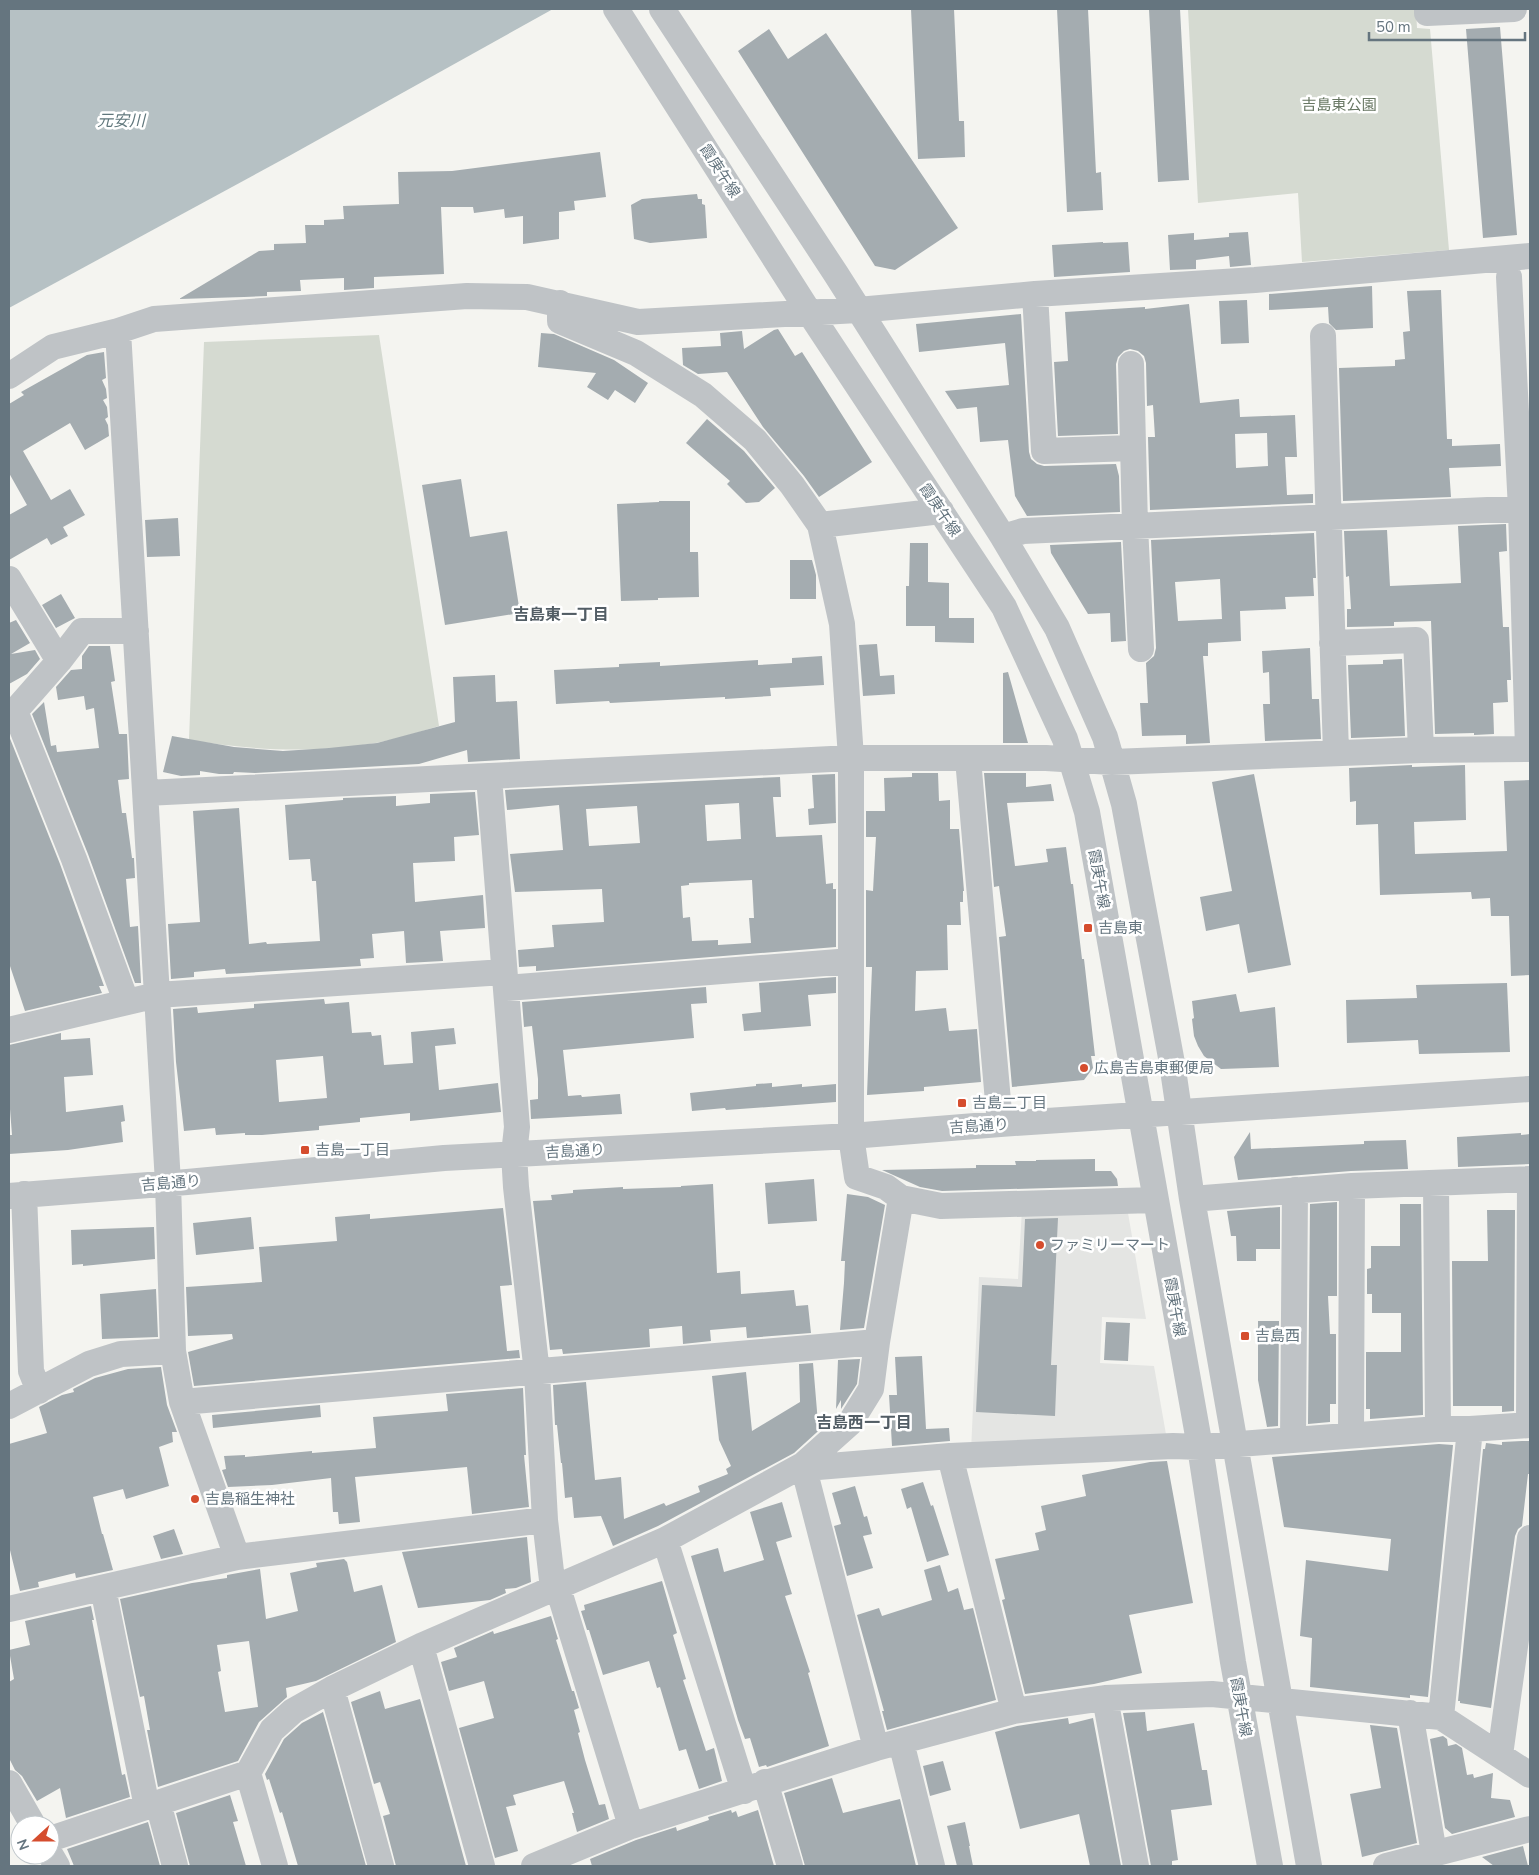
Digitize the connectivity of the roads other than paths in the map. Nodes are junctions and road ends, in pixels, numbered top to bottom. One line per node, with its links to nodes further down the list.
1 (616, 9): 11 (street, 霞庚午線)
2 (662, 9): 10 (street)
3 (1427, 9): 4 (street)
4 (1514, 9)
5 (1530, 256): 6 (street)
6 (1430, 266): 7 (street); 8 (street)
7 (1520, 276): 17 (street)
8 (1035, 294): 10 (street); 16 (street)
9 (560, 303): 11 (street); 12 (street); 20 (street)
10 (858, 310): 11 (street); 22 (street)
11 (809, 312): 18 (street, 霞庚午線)
12 (118, 332): 15 (street); 24 (street)
13 (1323, 336): 19 (street)
14 (1131, 364): 16 (street)
15 (9, 376)
16 (1133, 448): 21 (street)
17 (1526, 509): 19 (street); 29 (street)
18 (941, 511): 20 (street); 34 (street, 霞庚午線)
19 (1328, 517): 21 (street); 25 (street)
20 (820, 525): 32 (street)
21 (1135, 526): 22 (street); 26 (street)
22 (1003, 537): 35 (street)
23 (9, 579): 27 (street)
24 (136, 631): 27 (street); 37 (street)
25 (1332, 643): 30 (street); 31 (street)
26 (1141, 649)
27 (59, 661): 28 (street)
28 (12, 715): 41 (street)
29 (1529, 749): 30 (street)
30 (1421, 750): 31 (street)
31 (1336, 753): 35 (street)
32 (851, 758): 33 (street); 36 (street); 38 (street)
33 (968, 759): 34 (street); 46 (street)
34 (1071, 759): 35 (street); 45 (street, 霞庚午線)
35 (1112, 762): 44 (street)
36 (489, 777): 37 (street); 39 (street)
37 (146, 793): 40 (street)
38 (851, 961): 39 (street); 47 (street)
39 (505, 980): 40 (street); 48 (street)
40 (157, 994): 41 (street); 50 (street)
41 (126, 1001): 42 (street)
42 (9, 1030)
43 (1530, 1089): 44 (street, 吉島通り)
44 (1180, 1113): 45 (street, 吉島通り); 56 (street)
45 (1141, 1116): 46 (street, 吉島通り); 57 (street, 霞庚午線)
46 (1000, 1124): 47 (street, 吉島通り)
47 (851, 1136): 48 (street, 吉島通り); 55 (street)
48 (514, 1154): 50 (street, 吉島通り); 60 (street)
49 (1530, 1179): 51 (street); 64 (street)
50 (168, 1183): 54 (street, 吉島通り); 59 (street)
51 (1436, 1183): 52 (street); 65 (street)
52 (1352, 1186): 53 (street); 67 (street)
53 (1294, 1190): 56 (street); 68 (street)
54 (16, 1195): 61 (street)
55 (901, 1198): 57 (street); 58 (street)
56 (1192, 1199): 69 (street)
57 (1155, 1200): 70 (street, 霞庚午線)
58 (877, 1342): 60 (street); 72 (street)
59 (173, 1352): 61 (street); 62 (street)
60 (537, 1373): 62 (street); 73 (street)
61 (39, 1391): 63 (street)
62 (182, 1402): 76 (street)
63 (9, 1406)
64 (1530, 1425): 66 (street)
65 (1438, 1429): 66 (street); 67 (street)
66 (1470, 1429): 87 (street)
67 (1351, 1436): 68 (street)
68 (1293, 1440): 69 (street)
69 (1234, 1444): 70 (street); 84 (street)
70 (1200, 1447): 71 (street); 82 (street, 霞庚午線)
71 (950, 1456): 72 (street); 85 (street)
72 (803, 1465): 75 (street); 89 (street)
73 (546, 1520): 76 (street); 78 (street)
74 (1530, 1538): 90 (street)
75 (665, 1540): 78 (street); 94 (street)
76 (237, 1557): 77 (street)
77 (103, 1588): 79 (street); 95 (street)
78 (558, 1588): 80 (street); 97 (street)
79 (9, 1609)
80 (421, 1646): 81 (street); 105 (street)
81 (332, 1689): 91 (street); 104 (street)
82 (1240, 1697): 83 (street); 84 (street); 110 (street, 霞庚午線)
83 (1104, 1698): 85 (street); 109 (street)
84 (1281, 1700): 86 (street); 111 (street)
85 (1014, 1711): 88 (street)
86 (1410, 1713): 87 (street); 100 (street)
87 (1441, 1717): 90 (street)
88 (901, 1742): 89 (street); 108 (street)
89 (876, 1748): 94 (street)
90 (1500, 1755): 92 (street)
91 (248, 1773): 95 (street); 103 (street)
92 (1530, 1775)
93 (9, 1783): 96 (street)
94 (754, 1786): 97 (street); 107 (street)
95 (152, 1805): 99 (street); 102 (street)
96 (27, 1815)
97 (631, 1826): 101 (street)
98 (1530, 1828): 100 (street)
99 (60, 1837)
100 (1434, 1853): 112 (street)
101 (579, 1857): 106 (street)
102 (175, 1866)
103 (274, 1866)
104 (381, 1866)
105 (482, 1866)
106 (534, 1866)
107 (790, 1866)
108 (932, 1866)
109 (1136, 1866)
110 (1270, 1866)
111 (1309, 1866)
112 (1386, 1866)

